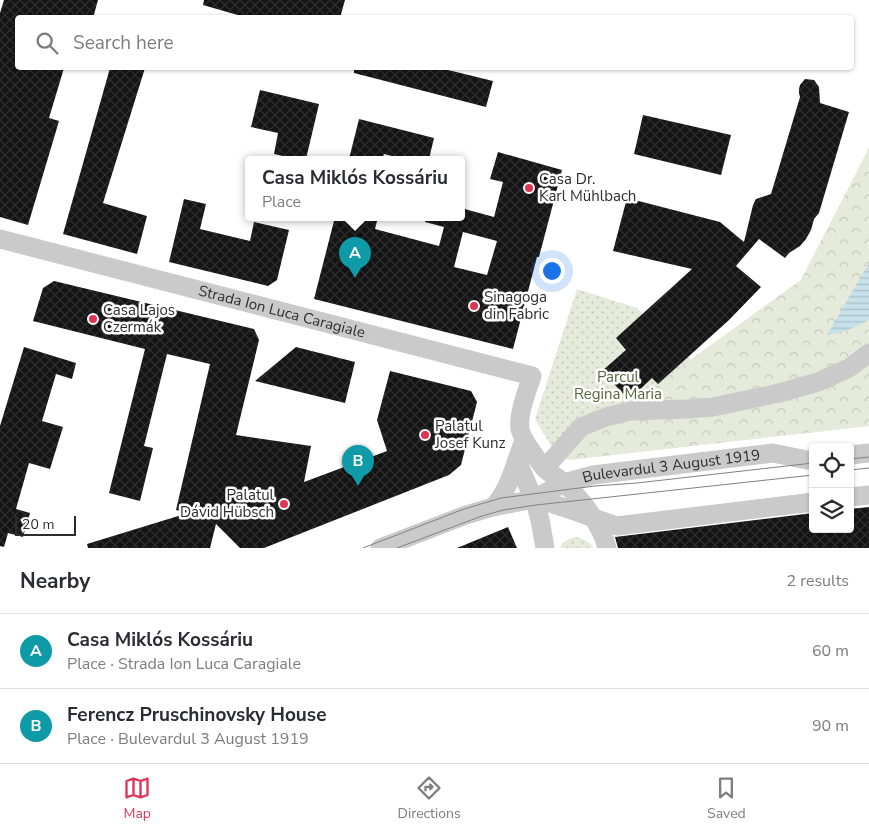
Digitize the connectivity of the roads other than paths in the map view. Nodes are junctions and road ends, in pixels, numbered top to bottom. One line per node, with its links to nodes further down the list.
1 (0, 239): 3 (street, Strada Ion Luca Caragiale)
2 (869, 353): 8 (street)
3 (524, 440): 6 (street); 8 (street)
4 (869, 453): 5 (street)
5 (854, 455)
6 (517, 460): 12 (street); 14 (street)
7 (809, 460): 9 (street, Bulevardul 3 August 1919)
8 (545, 468): 9 (street)
9 (564, 483): 12 (street, Bulevardul 3 August 1919); 15 (street)
10 (869, 494): 11 (street)
11 (854, 496)
12 (534, 499): 14 (street, Bulevardul 3 August 1919); 15 (street, Bulevardul 3 August 1919); 17 (street)
13 (809, 502): 15 (street, Bulevardul 3 August 1919)
14 (493, 507): 16 (street, Bulevardul 3 August 1919)
15 (593, 518): 18 (street)
16 (380, 548)
17 (545, 548)
18 (607, 548)

